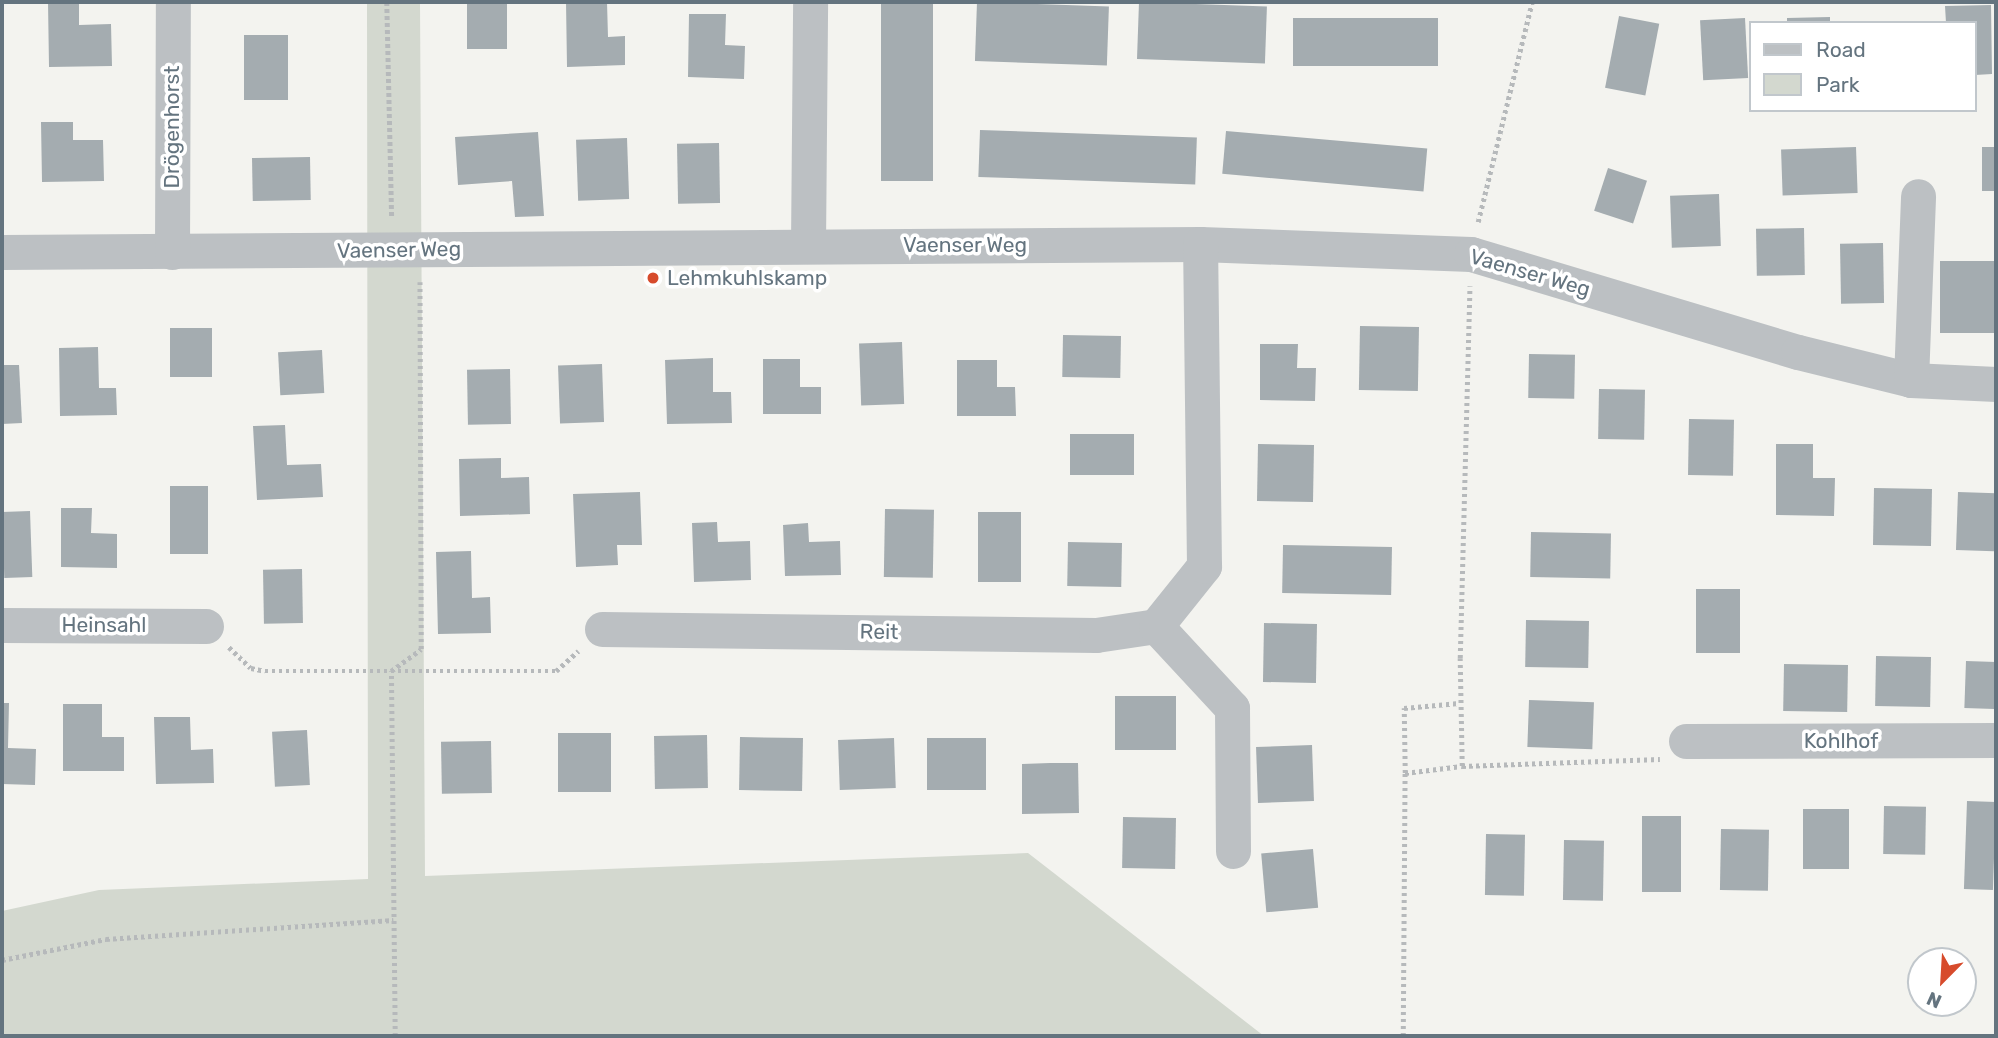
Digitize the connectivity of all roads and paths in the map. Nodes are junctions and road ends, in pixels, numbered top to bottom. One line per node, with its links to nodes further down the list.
1 (173, 2): 10 (street, Drögenhorst)
2 (387, 2): 8 (path)
3 (810, 2): 7 (street)
4 (1532, 2): 11 (path)
5 (1918, 196): 12 (street)
6 (1200, 244): 7 (street, Vaenser Weg); 11 (street, Vaenser Weg); 16 (street)
7 (808, 246): 8 (street, Vaenser Weg)
8 (407, 249): 10 (street, Vaenser Weg); 18 (path)
9 (2, 252): 10 (street, Vaenser Weg)
10 (172, 252)
11 (1471, 254): 12 (street, Vaenser Weg); 19 (path)
12 (1911, 380): 13 (street, Vaenser Weg)
13 (1996, 384)
14 (2, 625): 15 (street, Heinsahl)
15 (206, 626): 18 (path)
16 (1156, 626): 17 (street, Reit); 24 (street)
17 (602, 629): 18 (path)
18 (391, 671): 25 (path)
19 (1460, 703): 22 (path); 23 (path)
20 (1996, 740): 21 (street, Kohlhof)
21 (1686, 741): 22 (path)
22 (1462, 766): 23 (path)
23 (1405, 773): 28 (path)
24 (1233, 852)
25 (393, 920): 26 (path); 27 (path)
26 (2, 960)
27 (395, 1036)
28 (1403, 1036)

